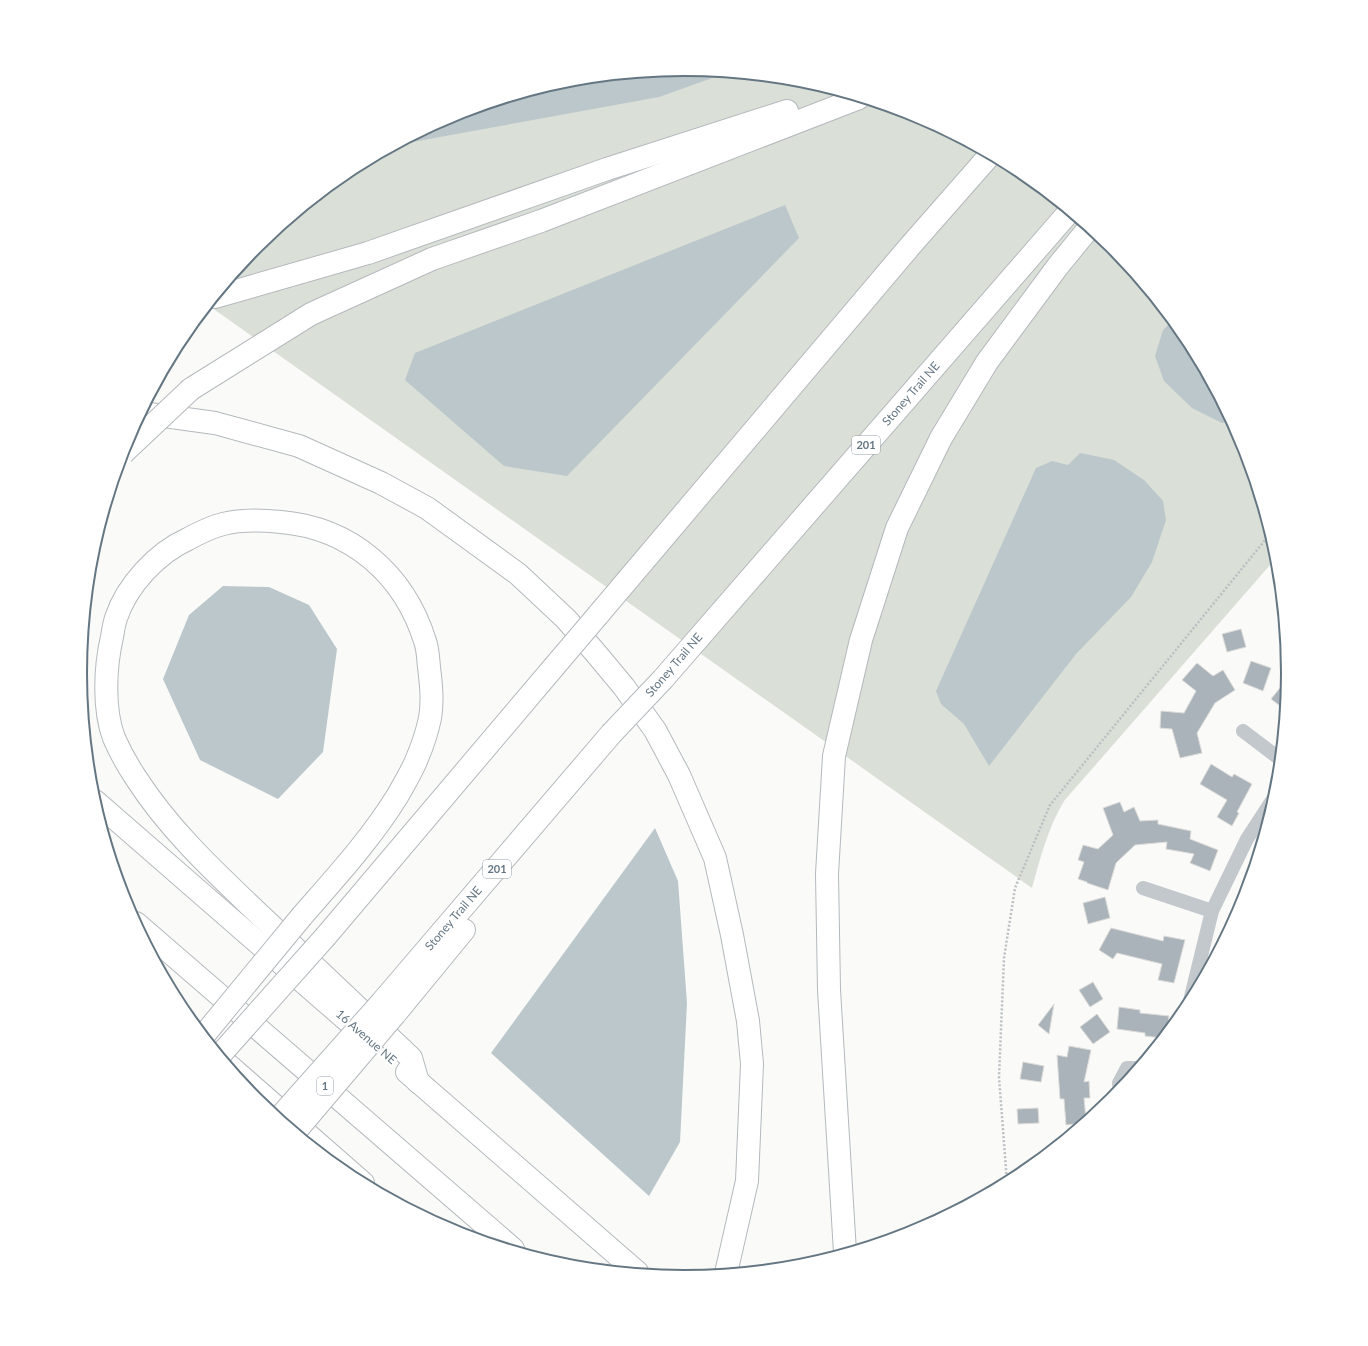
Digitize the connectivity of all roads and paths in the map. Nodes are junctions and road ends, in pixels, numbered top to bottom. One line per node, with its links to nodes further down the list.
1 (850, 102): 5 (highway); 7 (highway, bridge)
2 (987, 159): 23 (highway, bridge)
3 (1067, 215): 21 (highway, Stoney Trail NE / 201, bridge)
4 (1086, 232): 33 (highway)
5 (222, 295)
6 (147, 414): 35 (highway)
7 (133, 443)
8 (1266, 540): 31 (path)
9 (1244, 731): 10 (street)
10 (1275, 755)
11 (102, 807): 26 (highway, 16 Avenue NE)
12 (1265, 812): 14 (street)
13 (1143, 888): 14 (street)
14 (1212, 911): 20 (street)
15 (147, 932): 32 (highway, 1)
16 (285, 937): 22 (highway, bridge)
17 (285, 937): 18 (highway, bridge)
18 (285, 937)
19 (285, 937): 26 (highway, bridge)
20 (1195, 982)
21 (388, 1008): 28 (highway, Stoney Trail NE / 201, bridge); 29 (highway, bridge)
22 (207, 1032)
23 (223, 1052)
24 (1132, 1068): 25 (street)
25 (1121, 1080)
26 (418, 1082): 34 (highway, 16 Avenue NE)
27 (259, 1092): 30 (highway)
28 (282, 1115)
29 (298, 1128)
30 (326, 1150)
31 (1007, 1174)
32 (505, 1242)
33 (845, 1248)
34 (632, 1268)
35 (727, 1269)

